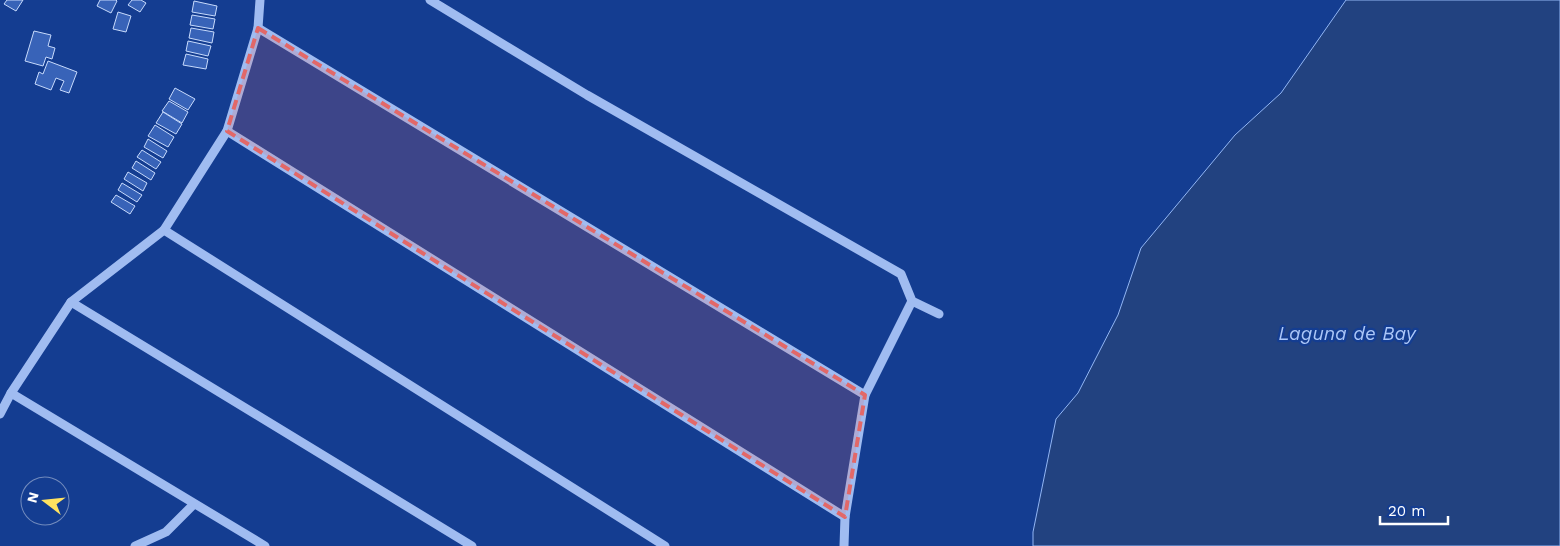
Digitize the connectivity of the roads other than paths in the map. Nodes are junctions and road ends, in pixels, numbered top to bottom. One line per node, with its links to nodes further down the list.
1 (260, 0): 3 (street)
2 (430, 0): 6 (street)
3 (258, 28): 4 (street); 10 (street)
4 (227, 131): 5 (street); 13 (street)
5 (164, 230): 7 (street); 17 (street)
6 (912, 301): 8 (street); 10 (street)
7 (71, 302): 9 (street); 16 (street)
8 (939, 314)
9 (11, 393): 11 (street); 12 (street)
10 (865, 394): 13 (street)
11 (0, 414)
12 (194, 504): 14 (street); 15 (street)
13 (846, 517): 18 (street)
14 (135, 546)
15 (265, 546)
16 (472, 546)
17 (665, 546)
18 (844, 546)

